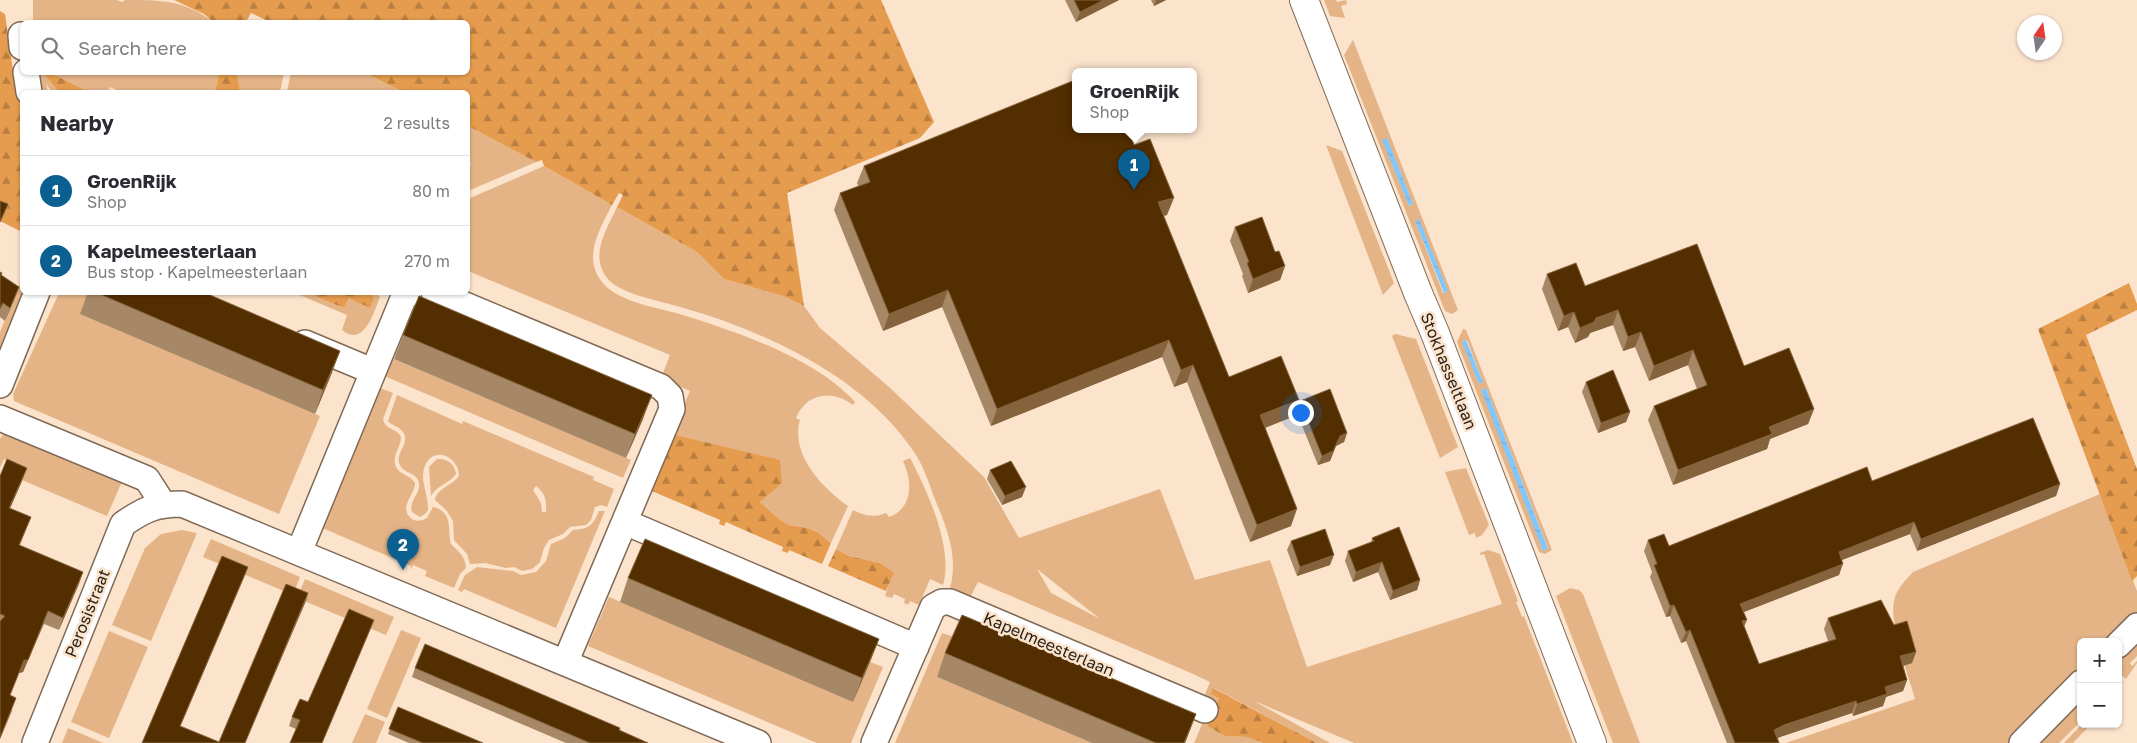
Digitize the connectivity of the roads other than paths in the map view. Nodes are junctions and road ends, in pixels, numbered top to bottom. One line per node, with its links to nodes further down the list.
1 (1304, 0): 23 (street, Stokhasseltlaan)
2 (26, 75): 3 (street)
3 (29, 90)
4 (36, 295): 9 (street)
5 (406, 295): 8 (street)
6 (441, 295): 12 (street)
7 (283, 334): 8 (street)
8 (372, 371): 13 (street)
9 (0, 385)
10 (0, 418): 11 (street)
11 (163, 504): 13 (street); 20 (street, Perosistraat)
12 (625, 522): 16 (street); 17 (street)
13 (299, 552): 17 (street)
14 (2137, 626): 15 (street)
15 (2122, 641)
16 (916, 647): 19 (street, Kapelmeesterlaan); 22 (street, Kapelmeesterlaan)
17 (566, 663): 21 (street)
18 (2077, 687): 24 (street)
19 (1205, 710)
20 (34, 743)
21 (758, 743)
22 (874, 743)
23 (1592, 743)
24 (2022, 743)

